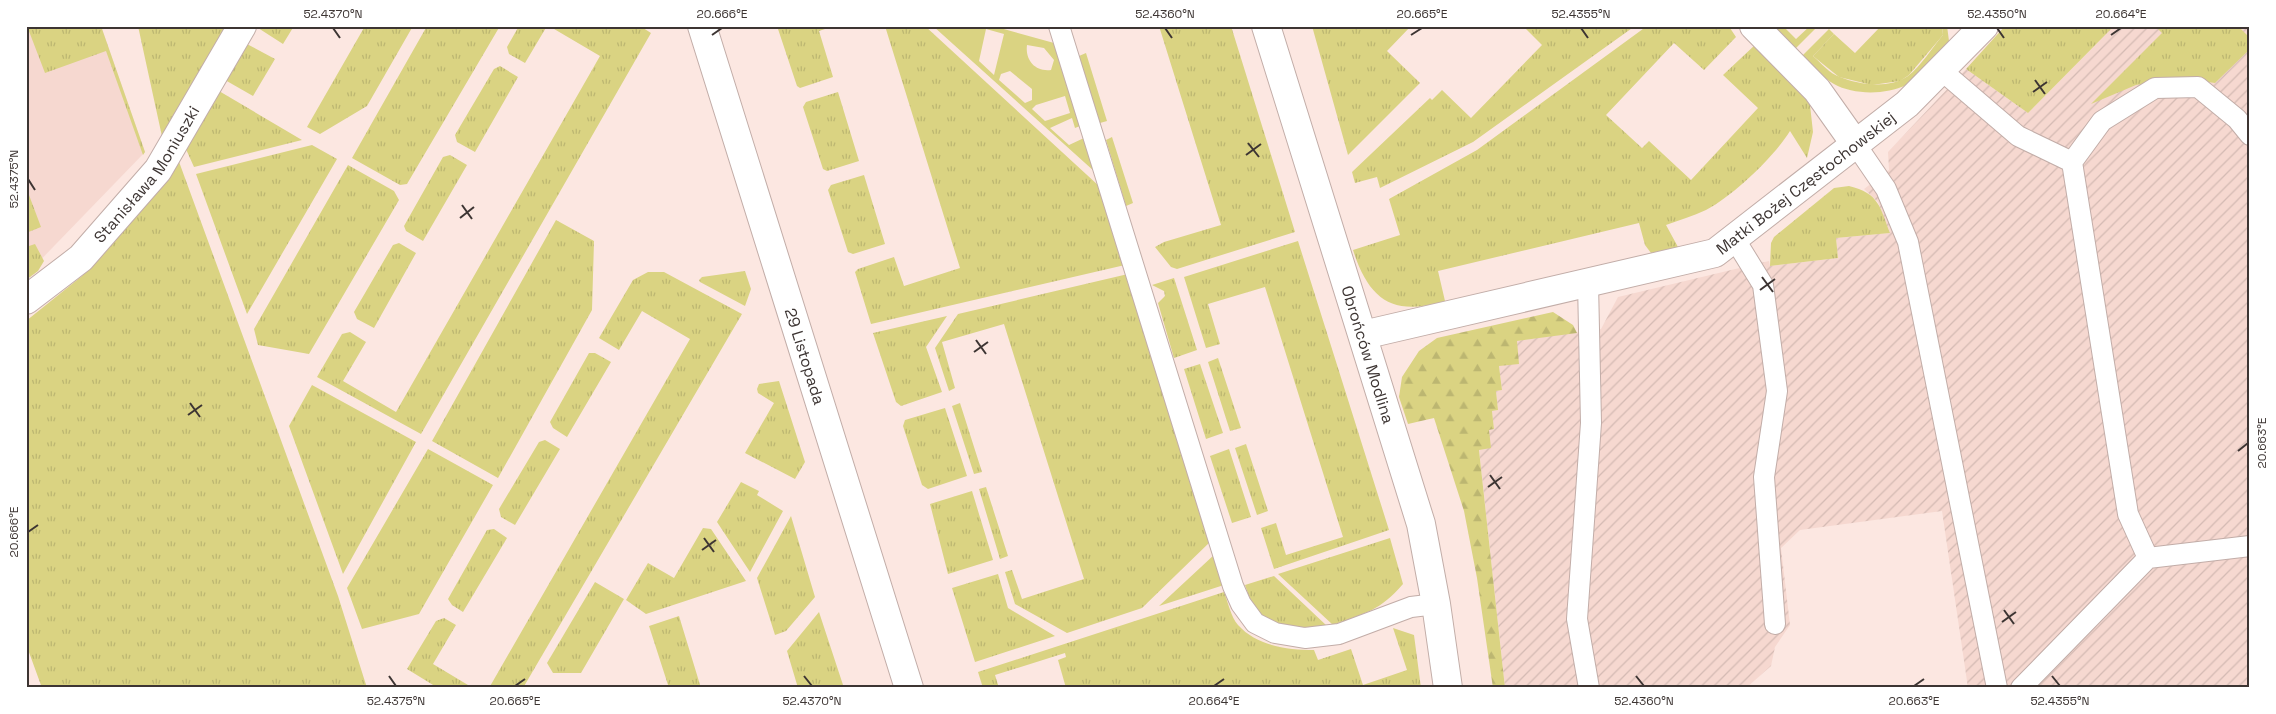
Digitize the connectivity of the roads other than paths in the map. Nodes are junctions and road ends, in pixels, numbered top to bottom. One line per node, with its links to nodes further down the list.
1 (242, 26): 13 (street, Stanisława Moniuszki)
2 (702, 26): 19 (street, 29 Listopada)
3 (1060, 26): 17 (lane)
4 (1266, 26): 14 (street, Obrońców Modlina)
5 (1754, 26): 9 (street)
6 (1984, 26): 7 (street, Matki Bożej Częstochowskiej)
7 (1941, 70): 9 (street, Matki Bożej Częstochowskiej); 10 (lane)
8 (2250, 135): 10 (lane)
9 (1856, 145): 11 (street, Matki Bożej Częstochowskiej); 22 (lane)
10 (2072, 162): 16 (lane)
11 (1734, 238): 12 (street, Matki Bożej Częstochowskiej); 18 (lane)
12 (1588, 283): 14 (street, Matki Bożej Częstochowskiej); 21 (lane)
13 (26, 300)
14 (1363, 335): 17 (street, Obrońców Modlina)
15 (2250, 546): 16 (lane)
16 (2148, 558): 23 (lane)
17 (1436, 604): 20 (street, Obrońców Modlina)
18 (1775, 624)
19 (909, 688)
20 (1448, 688)
21 (1589, 688)
22 (1997, 688)
23 (2021, 688)

